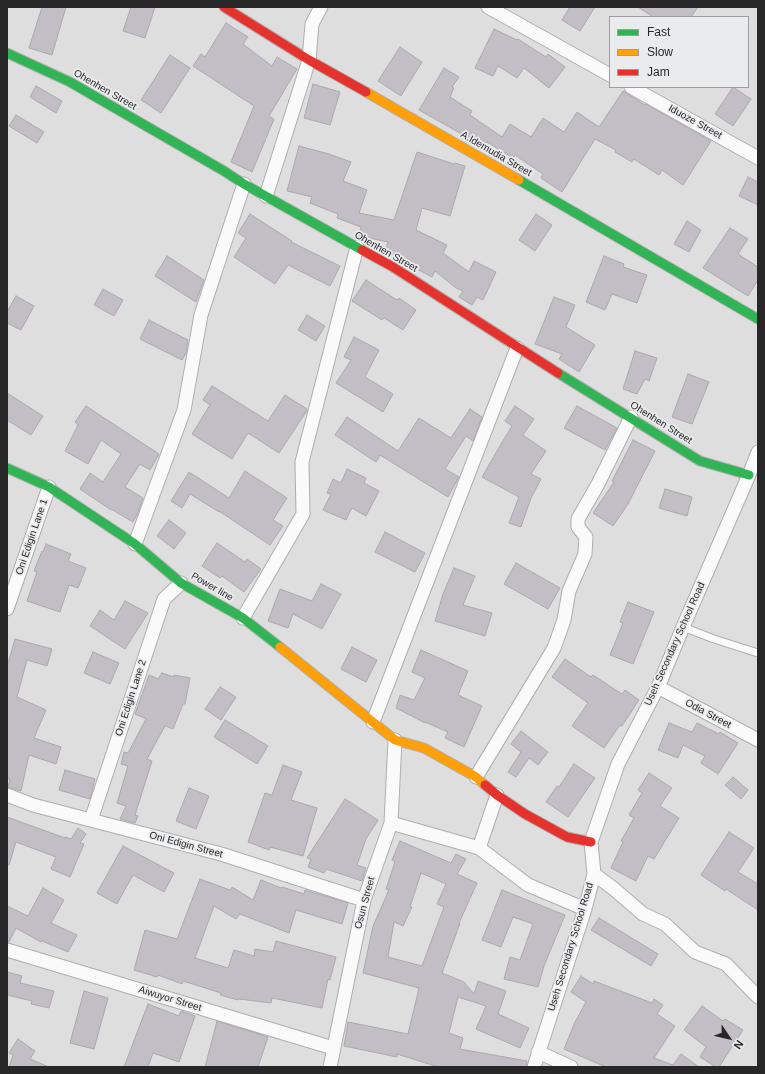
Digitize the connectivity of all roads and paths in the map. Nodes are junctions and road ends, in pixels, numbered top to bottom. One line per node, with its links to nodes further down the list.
1 (224, 7): 5 (street, A.Idemudia Street)
2 (321, 7): 5 (street)
3 (488, 7): 6 (street)
4 (7, 53): 9 (street, Ohenhen Street)
5 (309, 60): 10 (street); 12 (street, A.Idemudia Street)
6 (609, 74)
7 (633, 88): 8 (street, Iduoze Street)
8 (758, 158)
9 (244, 184): 10 (street, Ohenhen Street); 19 (street)
10 (266, 196): 11 (street, Ohenhen Street)
11 (357, 247): 13 (street, Ohenhen Street); 22 (street)
12 (758, 319)
13 (517, 348): 14 (street, Ohenhen Street); 26 (street)
14 (631, 417): 17 (street, Ohenhen Street); 29 (street)
15 (758, 452): 17 (street, Useh Secondary School Road)
16 (7, 468): 18 (street, Power line)
17 (749, 476): 23 (street, Useh Secondary School Road)
18 (49, 487): 19 (street, Power line); 21 (street, Oni Edigin Lane 1)
19 (135, 544): 20 (street, Power line)
20 (182, 582): 22 (street, Power line); 32 (street, Oni Edigin Lane 2)
21 (7, 609)
22 (243, 618): 26 (street, Power line)
23 (683, 627): 24 (lane); 25 (street, Useh Secondary School Road)
24 (758, 653)
25 (658, 687): 28 (street, Odia Street); 34 (street, Useh Secondary School Road)
26 (373, 722): 27 (street, Power line)
27 (396, 740): 29 (street); 33 (street, Osun Street)
28 (758, 740)
29 (476, 777): 31 (street)
30 (7, 795): 32 (street, Oni Edigin Street)
31 (497, 795): 34 (street); 35 (street)
32 (91, 820): 37 (street, Oni Edigin Street)
33 (391, 824): 35 (street); 37 (street, Osun Street)
34 (591, 842): 36 (street, Useh Secondary School Road)
35 (479, 848): 38 (street)
36 (594, 874): 38 (street, Useh Secondary School Road); 40 (street)
37 (364, 900): 41 (street, Osun Street)
38 (585, 909): 42 (street, Useh Secondary School Road)
39 (7, 950): 41 (street, Aiwuyor Street)
40 (758, 997)
41 (332, 1048): 43 (street, Osun Street)
42 (538, 1052): 44 (street, Useh Secondary School Road); 45 (street)
43 (330, 1067)
44 (534, 1067)
45 (572, 1067)

